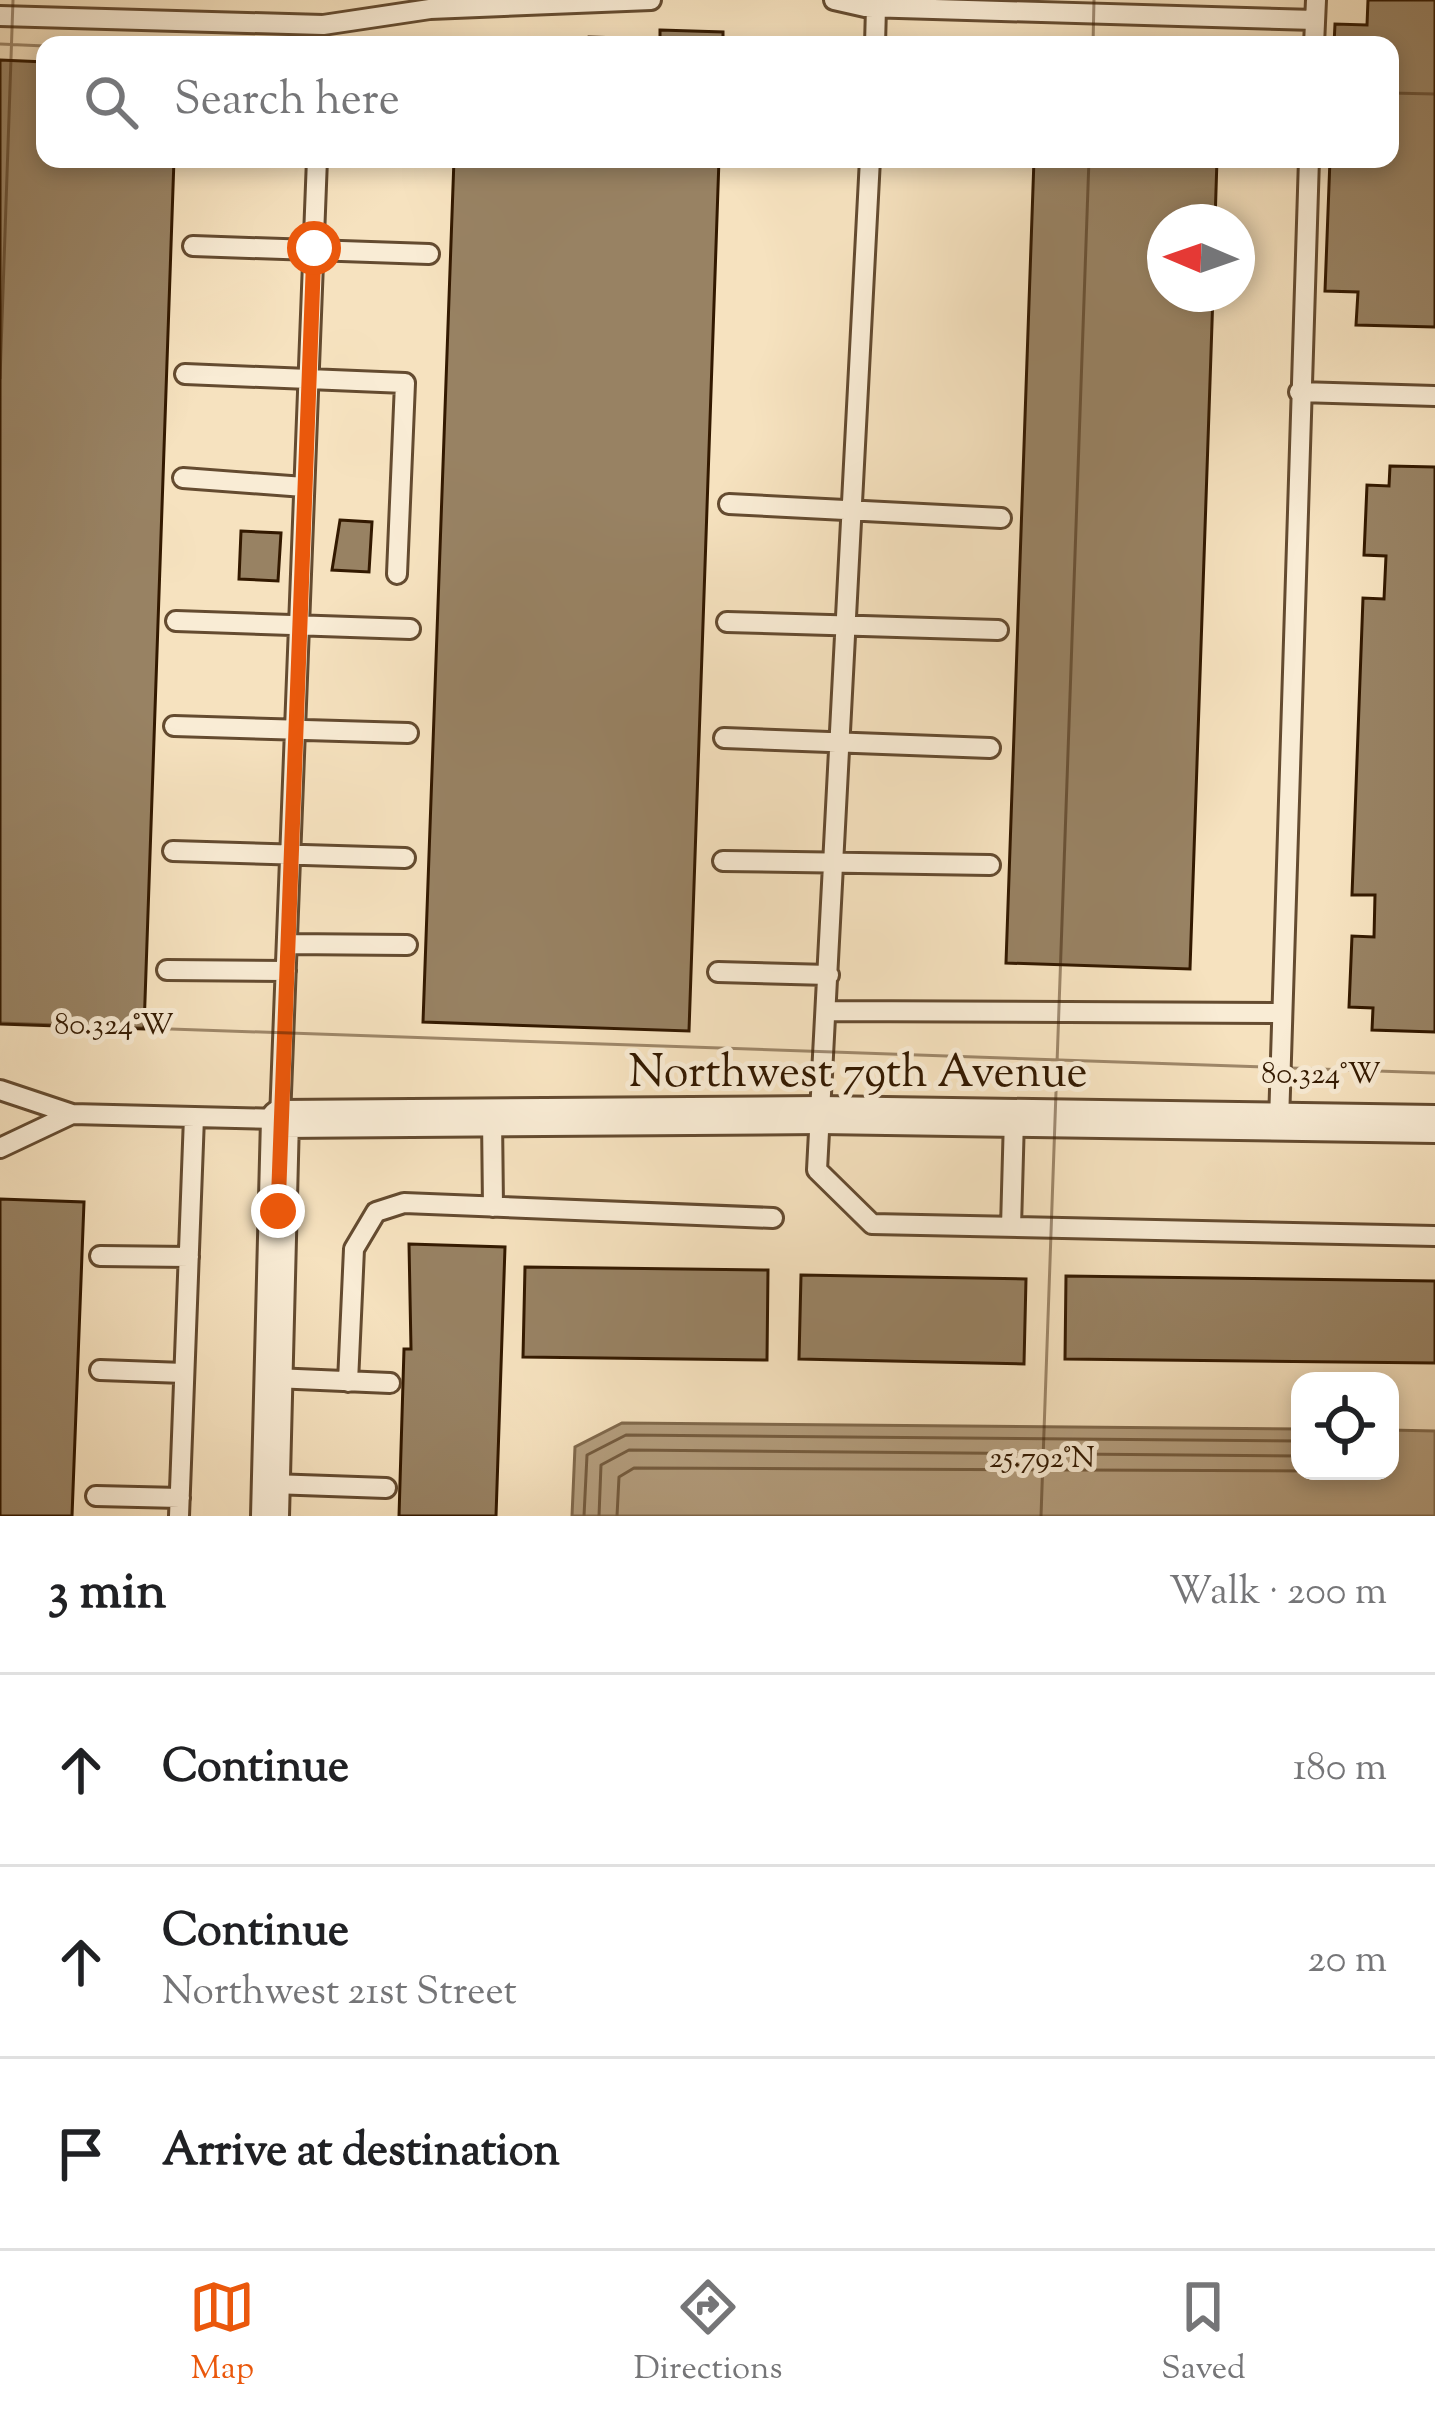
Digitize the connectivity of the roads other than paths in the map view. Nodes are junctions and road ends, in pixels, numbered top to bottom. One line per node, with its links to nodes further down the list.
1 (651, 0): 6 (lane)
2 (834, 0): 3 (lane)
3 (876, 7): 4 (lane); 7 (lane)
4 (1316, 10)
5 (0, 16): 6 (lane)
6 (322, 35)
7 (875, 36)
8 (317, 168): 12 (lane)
9 (870, 168): 21 (lane)
10 (1309, 168): 16 (lane)
11 (193, 246): 12 (lane)
12 (314, 248): 13 (lane); 15 (lane)
13 (429, 254)
14 (185, 374): 15 (lane)
15 (309, 378): 19 (lane); 23 (lane)
16 (1299, 392): 17 (lane); 49 (lane)
17 (1435, 397)
18 (183, 478): 19 (lane)
19 (304, 487): 26 (lane)
20 (729, 504): 21 (lane)
21 (856, 510): 22 (lane); 27 (lane)
22 (1001, 518)
23 (397, 574)
24 (176, 620): 26 (lane)
25 (727, 622): 27 (lane)
26 (299, 623): 28 (lane); 31 (lane)
27 (849, 628): 29 (lane); 34 (lane)
28 (410, 629)
29 (998, 630)
30 (174, 726): 31 (lane)
31 (295, 730): 32 (lane); 37 (lane)
32 (408, 733)
33 (724, 737): 34 (lane)
34 (842, 743): 35 (lane); 40 (lane)
35 (990, 748)
36 (173, 851): 37 (lane)
37 (290, 854): 38 (lane); 42 (lane)
38 (405, 858)
39 (723, 861): 40 (lane)
40 (836, 862): 41 (lane); 47 (lane)
41 (990, 865)
42 (287, 944): 43 (lane); 45 (lane)
43 (407, 945)
44 (167, 970): 45 (lane)
45 (286, 971): 56 (lane)
46 (718, 972): 47 (lane)
47 (829, 975): 48 (lane)
48 (826, 1011): 49 (lane); 52 (lane)
49 (1282, 1013): 57 (lane)
50 (0, 1090): 51 (lane)
51 (72, 1114): 53 (lane); 59 (lane)
52 (821, 1115): 54 (street, Northwest 79th Avenue); 55 (street, Northwest 79th Avenue); 62 (lane)
53 (194, 1117): 56 (lane); 65 (lane)
54 (492, 1118): 56 (street, Northwest 79th Avenue); 60 (lane)
55 (1014, 1118): 57 (street, Northwest 79th Avenue); 62 (lane)
56 (280, 1119): 68 (street)
57 (1279, 1122): 58 (street, Northwest 79th Avenue)
58 (1435, 1124)
59 (0, 1148)
60 (493, 1207): 61 (lane); 69 (lane)
61 (773, 1218)
62 (1011, 1227): 63 (lane)
63 (1435, 1236)
64 (100, 1256): 65 (lane)
65 (189, 1257): 67 (lane)
66 (100, 1370): 67 (lane)
67 (184, 1373): 74 (lane)
68 (274, 1378): 69 (lane); 73 (street)
69 (348, 1382): 70 (lane)
70 (390, 1382)
71 (386, 1488): 73 (lane)
72 (96, 1496): 74 (lane)
73 (271, 1500)
74 (179, 1507)

